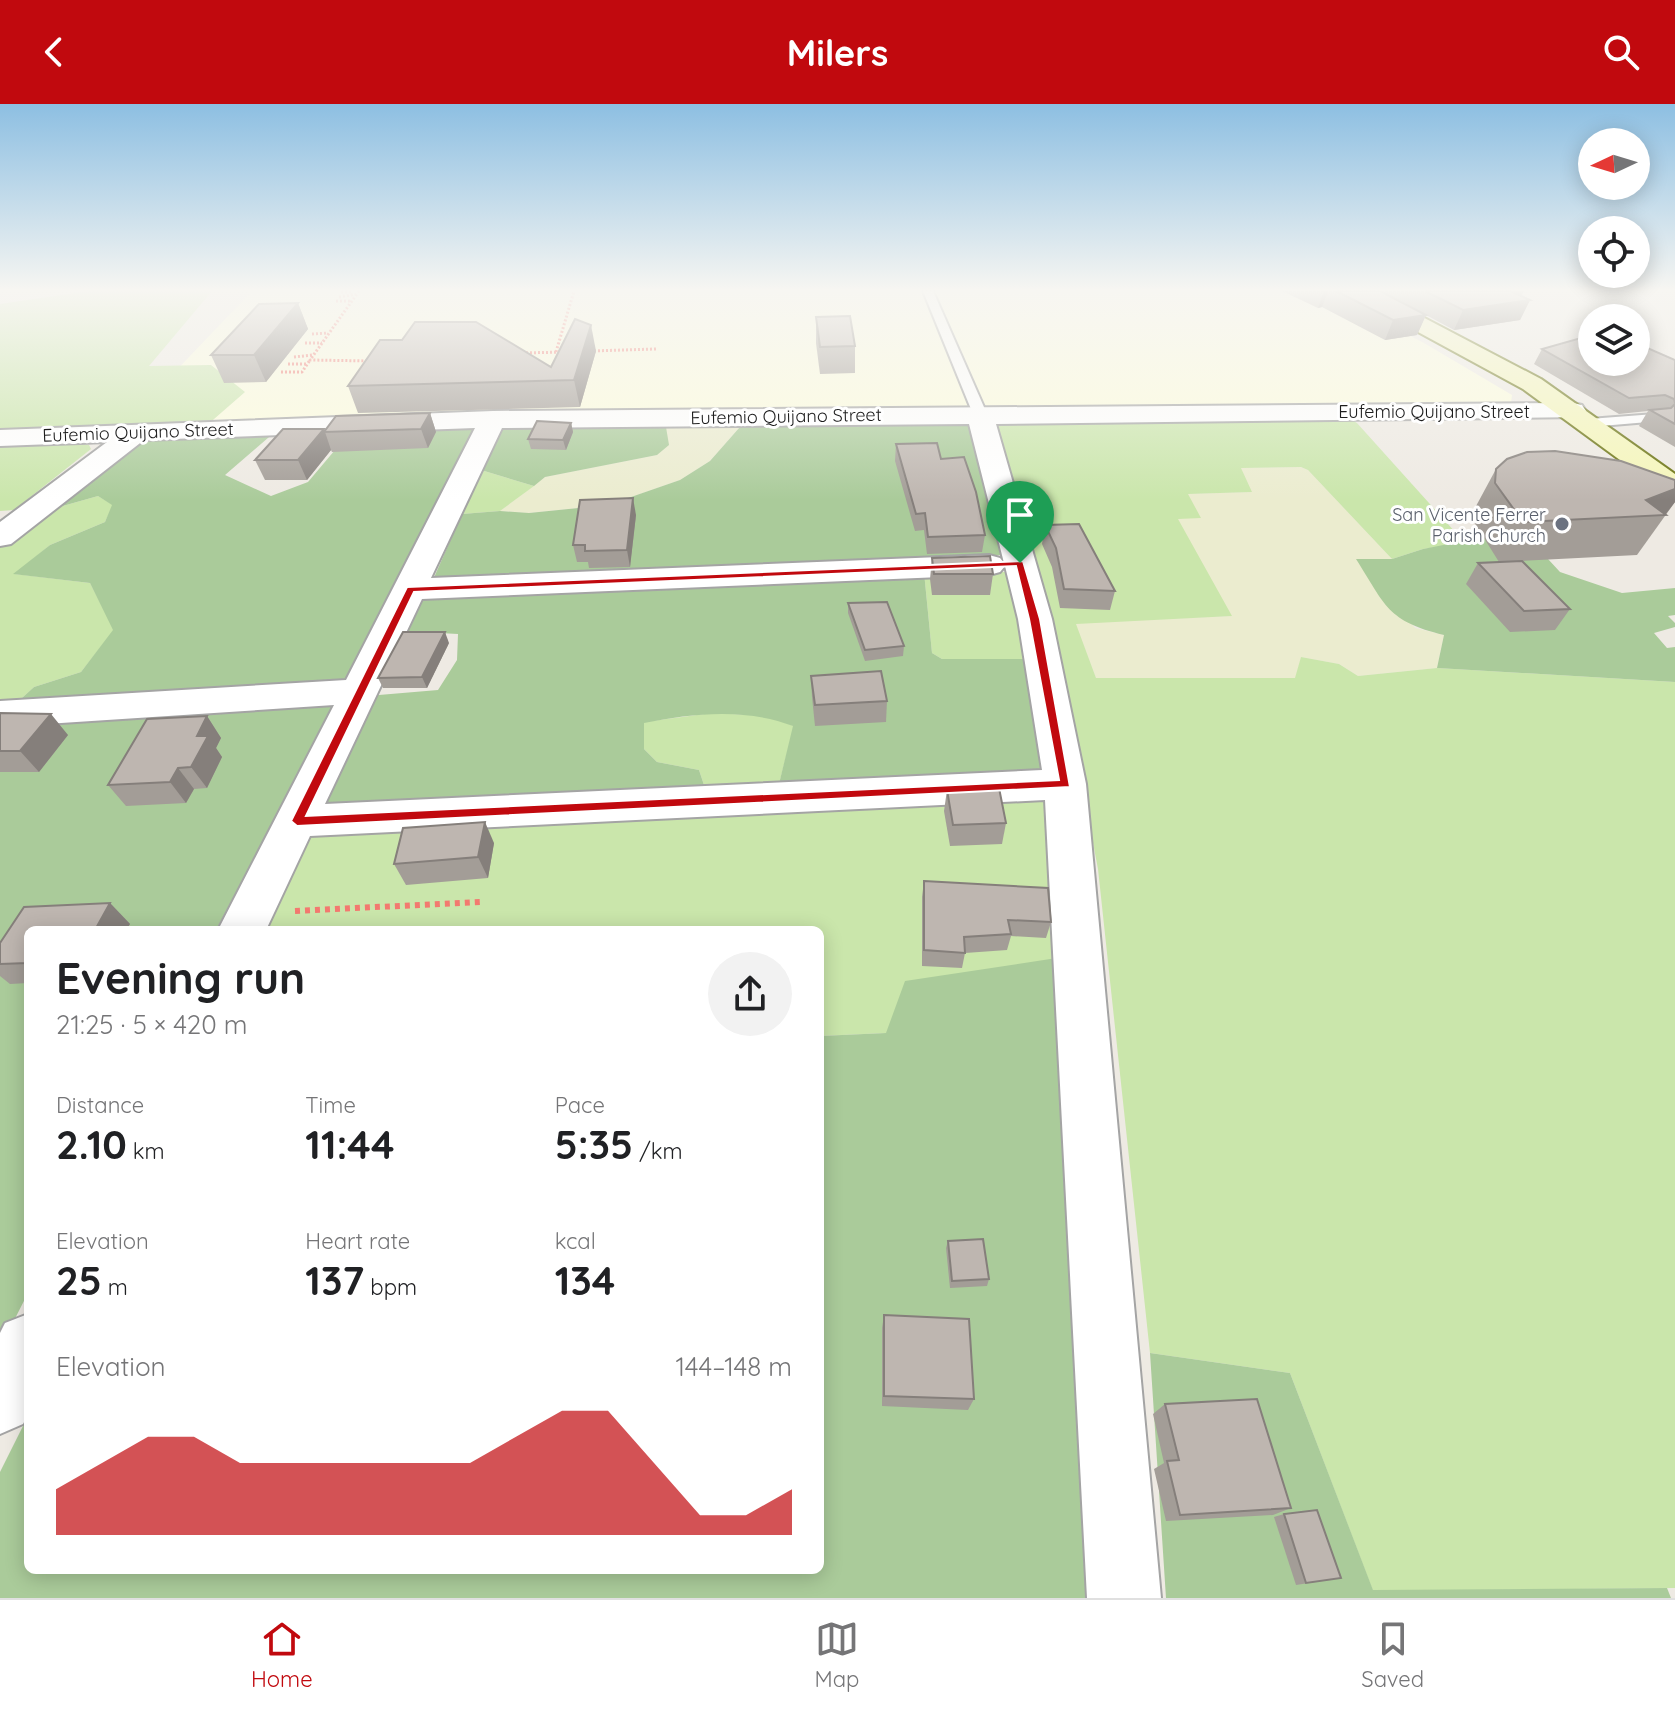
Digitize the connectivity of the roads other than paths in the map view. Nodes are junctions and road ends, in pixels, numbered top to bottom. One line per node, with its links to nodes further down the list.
1 (957, 361): 3 (lane)
2 (1489, 361): 4 (main road)
3 (980, 414): 4 (street, Eufemio Quijano Street); 6 (street, Eufemio Quijano Street); 11 (street)
4 (1581, 417): 5 (lane); 9 (main road)
5 (1655, 418)
6 (493, 419): 7 (street, Eufemio Quijano Street); 12 (street)
7 (136, 433): 8 (street, Eufemio Quijano Street); 10 (street)
8 (0, 438)
9 (1673, 484)
10 (0, 537)
11 (1020, 563): 12 (street); 15 (street)
12 (410, 589): 13 (street)
13 (360, 691): 14 (street); 16 (street)
14 (0, 714)
15 (1065, 784): 16 (street); 20 (street)
16 (297, 821): 17 (street)
17 (246, 922)
18 (24, 1354): 19 (street)
19 (0, 1401)
20 (1124, 1598)

